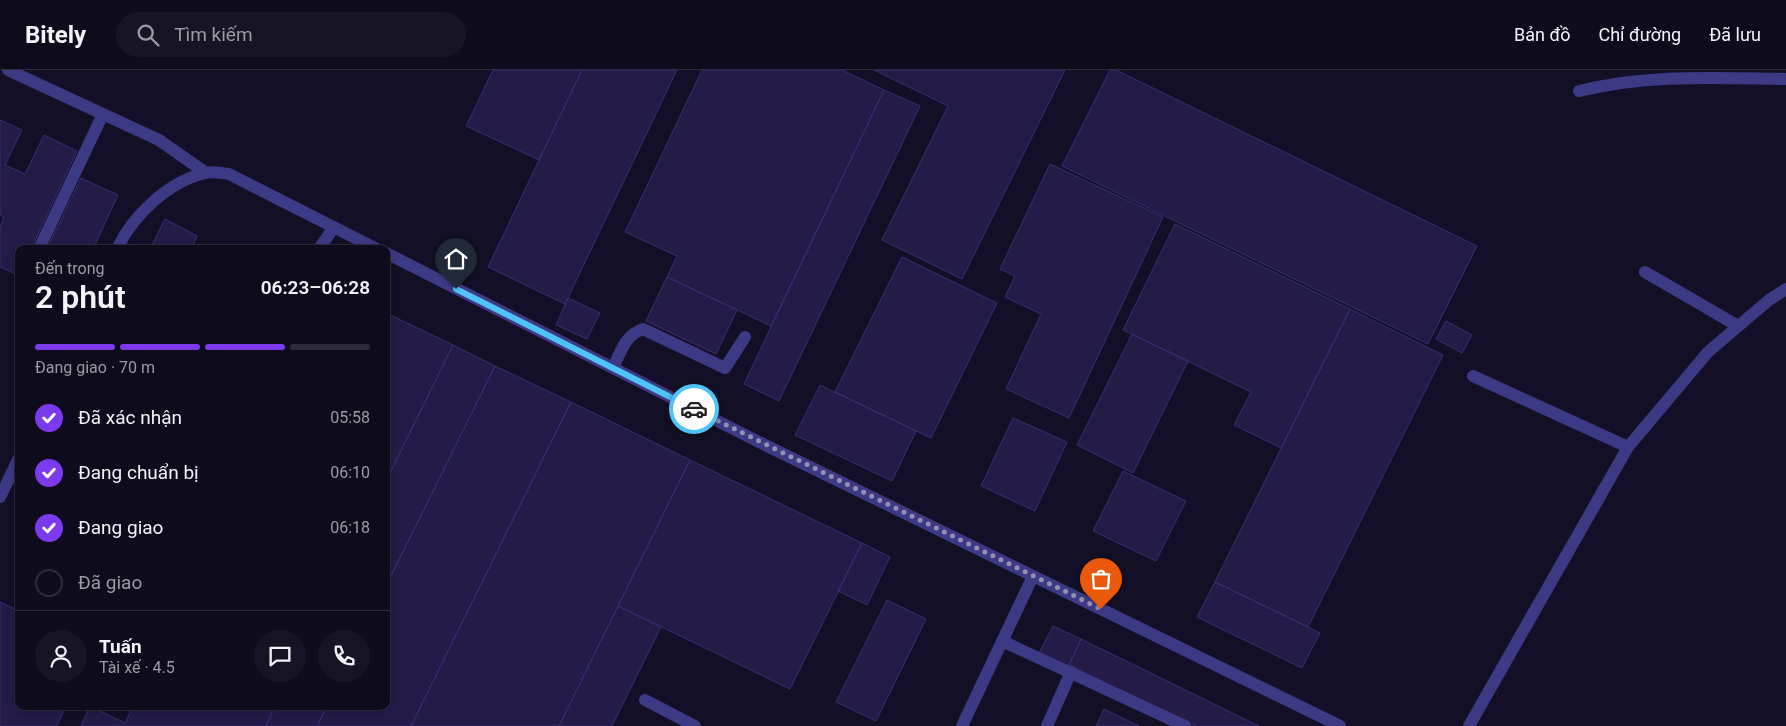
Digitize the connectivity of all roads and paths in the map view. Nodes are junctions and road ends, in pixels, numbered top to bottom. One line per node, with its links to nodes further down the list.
1 (8, 70): 4 (street)
2 (1786, 79): 3 (street)
3 (1579, 91)
4 (103, 114): 5 (street); 7 (street)
5 (206, 173): 6 (street); 8 (street)
6 (334, 227): 9 (street); 10 (street)
7 (40, 245)
8 (119, 245)
9 (322, 245)
10 (369, 245)
11 (390, 255): 16 (street)
12 (1645, 272): 14 (street)
13 (1786, 289): 14 (street)
14 (1738, 326): 18 (street)
15 (745, 337): 16 (street)
16 (613, 368): 21 (street)
17 (1473, 376): 18 (street)
18 (1628, 447): 30 (street)
19 (15, 466): 20 (street)
20 (0, 498)
21 (1033, 576): 22 (street); 29 (street)
22 (1002, 641): 23 (street); 26 (street)
23 (1071, 672): 27 (street); 28 (street)
24 (645, 700): 25 (street)
25 (695, 726)
26 (962, 726)
27 (1046, 726)
28 (1185, 726)
29 (1340, 726)
30 (1470, 726)

